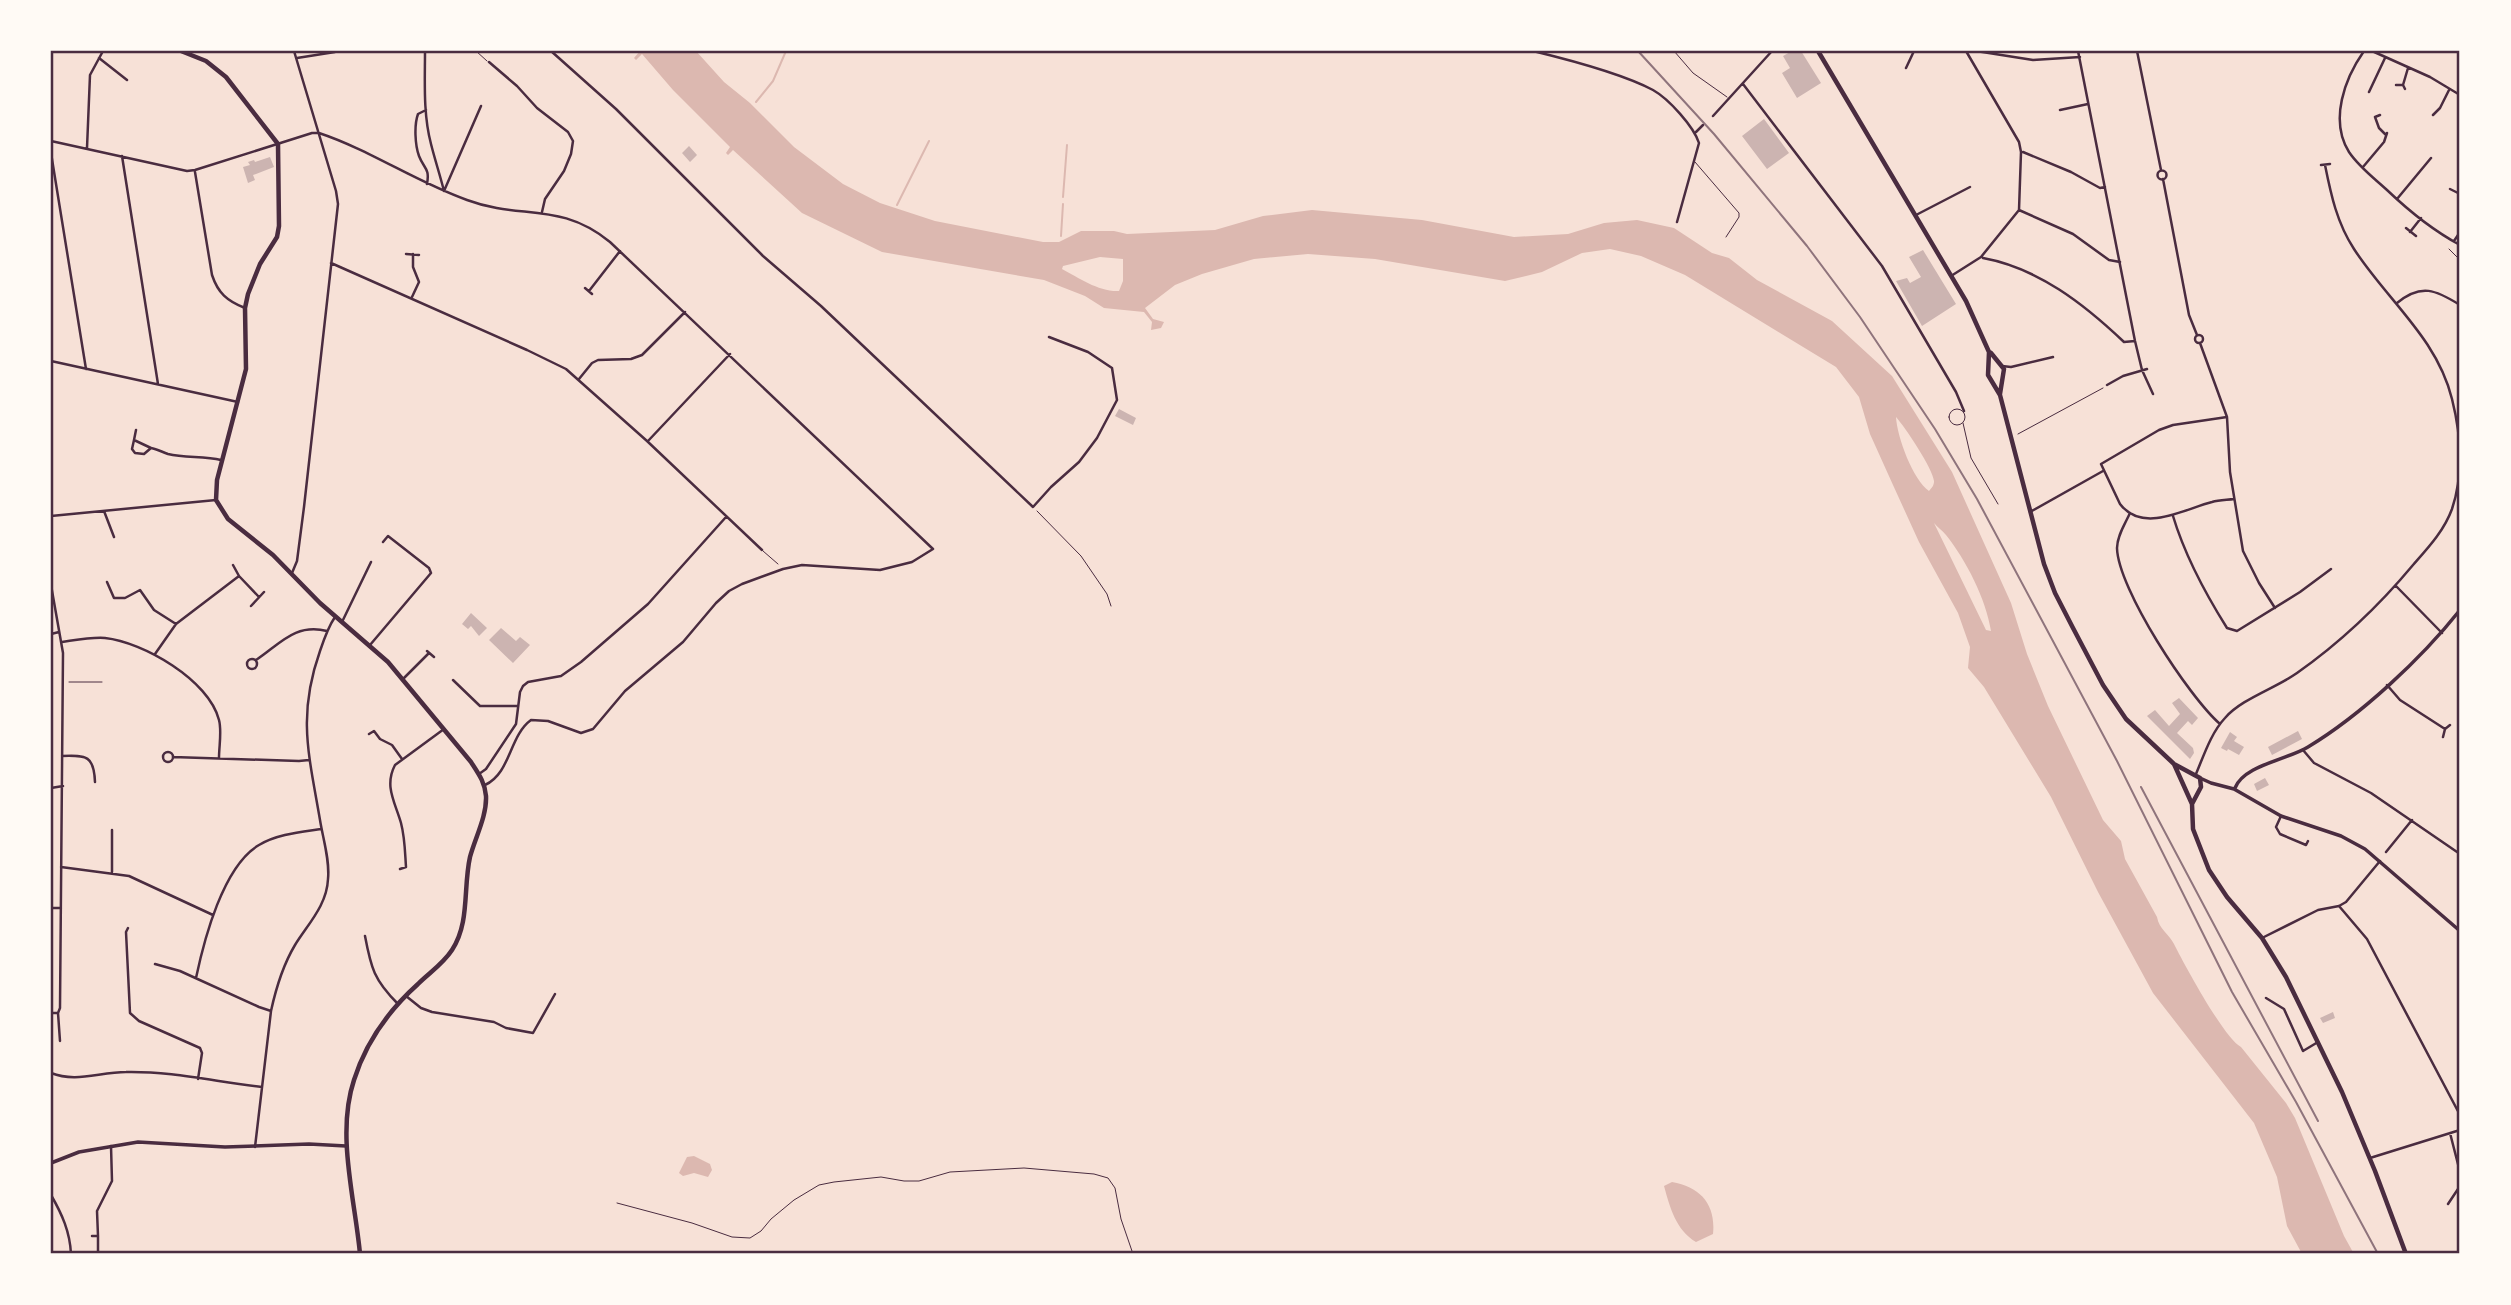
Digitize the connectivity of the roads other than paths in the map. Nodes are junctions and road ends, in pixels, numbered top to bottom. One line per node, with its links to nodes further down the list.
1 (103, 51): 20 (street)
2 (181, 51): 44 (main road)
3 (294, 51): 21 (street)
4 (425, 51): 35 (street)
5 (476, 51): 23 (lane)
6 (551, 51): 89 (street)
7 (1533, 51): 41 (street)
8 (1674, 51): 32 (lane)
9 (1772, 51): 27 (street)
10 (1818, 51): 65 (main road)
11 (1914, 51): 25 (street)
12 (1966, 51): 46 (street)
13 (1976, 51): 19 (street)
14 (2078, 51): 19 (street)
15 (2137, 51): 54 (street)
16 (2364, 51): 52 (street)
17 (2372, 51): 22 (street)
18 (335, 52): 21 (street)
19 (2080, 57): 33 (street)
20 (99, 58): 26 (street); 45 (street)
21 (297, 58): 42 (street)
22 (2385, 58): 24 (street); 29 (street)
23 (492, 63): 64 (street)
24 (2409, 67): 28 (street); 30 (street)
25 (1906, 68)
26 (127, 80)
27 (1743, 83): 32 (street); 108 (street)
28 (2396, 85)
29 (2372, 90)
30 (2449, 90): 31 (street); 38 (street)
31 (2460, 95)
32 (1729, 98): 39 (street)
33 (2089, 104): 36 (street); 58 (street)
34 (481, 106): 60 (street)
35 (426, 110): 56 (street); 60 (street)
36 (2060, 110)
37 (2380, 115): 52 (street)
38 (2433, 115)
39 (1713, 116)
40 (1703, 125): 41 (street)
41 (1696, 132): 50 (street)
42 (319, 133): 44 (street); 56 (street); 81 (street)
43 (51, 141): 45 (street)
44 (278, 144): 53 (street); 87 (main road)
45 (87, 149): 48 (street)
46 (2021, 152): 58 (street); 63 (street)
47 (51, 153): 98 (street)
48 (122, 156): 53 (street); 103 (street)
49 (2431, 158): 62 (street)
50 (1695, 162): 67 (street); 72 (lane)
51 (2330, 164): 85 (street)
52 (2362, 167): 62 (street)
53 (195, 170): 87 (street)
54 (2161, 170): 55 (street); 55 (street)
55 (2163, 179): 109 (street)
56 (427, 184): 60 (street)
57 (1970, 187): 65 (street)
58 (2105, 187): 80 (street)
59 (2450, 189): 61 (street)
60 (444, 191): 64 (street)
61 (2460, 194)
62 (2397, 199): 66 (street)
63 (2019, 210): 79 (street); 80 (street)
64 (542, 212): 75 (street)
65 (1916, 215): 82 (main road)
66 (2421, 218): 69 (street); 73 (street)
67 (1677, 222)
68 (2406, 228): 69 (street)
69 (2410, 232): 71 (street)
70 (2460, 232): 73 (street)
71 (2416, 236)
72 (1726, 237)
73 (2453, 241): 74 (street)
74 (2460, 245)
75 (620, 251): 83 (street); 88 (street)
76 (406, 254): 77 (street)
77 (413, 254): 78 (street); 84 (street)
78 (419, 255)
79 (1981, 257): 82 (street); 90 (street)
80 (2120, 262): 90 (street)
81 (331, 264): 84 (street); 136 (street)
82 (1951, 276): 91 (main road)
83 (589, 291)
84 (412, 299): 101 (street)
85 (2397, 303): 86 (street); 112 (street)
86 (2460, 305)
87 (245, 308): 107 (main road)
88 (685, 312): 92 (street); 101 (street)
89 (1049, 337)
90 (2136, 341): 99 (street)
91 (1989, 352): 95 (main road); 96 (main road)
92 (730, 354): 114 (street); 166 (street)
93 (2053, 357): 97 (street)
94 (51, 361): 98 (street)
95 (2001, 365): 96 (main road); 97 (street); 100 (main road)
96 (1989, 366): 102 (main road)
97 (2011, 368): 100 (street)
98 (86, 369): 103 (street)
99 (2145, 369): 104 (street); 105 (street)
100 (2003, 375): 102 (main road); 106 (main road)
101 (579, 379): 114 (street)
102 (1992, 379): 106 (main road)
103 (158, 384): 107 (street)
104 (2108, 384)
105 (2153, 394)
106 (2000, 395): 122 (main road)
107 (238, 402): 116 (main road)
108 (1964, 411): 110 (lane); 110 (lane)
109 (2227, 416): 117 (street); 118 (street)
110 (1963, 423): 120 (lane)
111 (136, 430): 113 (street)
112 (2460, 433): 140 (street)
113 (134, 440): 115 (street); 115 (street)
114 (647, 442): 125 (street)
115 (151, 448): 116 (street)
116 (221, 460): 119 (main road)
117 (2103, 471): 122 (street); 123 (street)
118 (2234, 499): 126 (street); 144 (street)
119 (216, 500): 121 (street); 136 (main road)
120 (1998, 503)
121 (104, 511): 124 (street); 129 (street)
122 (2030, 512): 176 (main road)
123 (2130, 513): 126 (street); 163 (street)
124 (51, 516)
125 (726, 516): 131 (street); 161 (street)
126 (2173, 516): 144 (street)
127 (391, 531): 128 (street)
128 (388, 536): 130 (street); 154 (street)
129 (114, 537)
130 (383, 542)
131 (762, 550): 133 (lane)
132 (371, 562): 147 (street)
133 (778, 564)
134 (233, 565): 137 (street)
135 (2331, 569): 144 (street)
136 (292, 573): 146 (main road)
137 (239, 576): 142 (street); 148 (street)
138 (107, 582): 148 (street)
139 (51, 585): 150 (street)
140 (2396, 586): 151 (street); 163 (street)
141 (264, 592): 142 (street)
142 (259, 597): 143 (street)
143 (251, 606)
144 (2275, 608)
145 (2460, 610): 151 (street)
146 (335, 617): 147 (main road); 149 (street)
147 (342, 622): 154 (main road)
148 (176, 624): 155 (street)
149 (327, 631): 157 (street); 175 (street)
150 (60, 632): 152 (street); 153 (street)
151 (2442, 633): 160 (street)
152 (51, 634)
153 (61, 642): 155 (street); 171 (street)
154 (370, 645): 158 (main road)
155 (155, 654): 173 (street)
156 (434, 657): 158 (street)
157 (256, 660)
158 (403, 679): 165 (main road)
159 (453, 680): 161 (street)
160 (2387, 685): 167 (street); 170 (street)
161 (518, 706): 162 (street)
162 (516, 724): 166 (street); 178 (street)
163 (2220, 724): 179 (street)
164 (2450, 725): 167 (street)
165 (444, 729): 174 (street); 178 (main road)
166 (522, 729): 184 (street)
167 (2445, 729): 169 (street)
168 (369, 734): 174 (street)
169 (2443, 737)
170 (2302, 750): 187 (street); 191 (street)
171 (62, 756): 180 (street); 183 (street)
172 (173, 757): 173 (street)
173 (219, 758): 175 (street)
174 (402, 758): 199 (street)
175 (309, 760): 192 (street)
176 (2174, 764): 177 (main road); 181 (main road)
177 (2189, 773): 179 (main road); 181 (main road)
178 (479, 774): 184 (main road)
179 (2198, 776): 182 (street); 186 (main road)
180 (95, 782)
181 (2182, 782): 188 (main road)
182 (2211, 783): 186 (street); 187 (street)
183 (63, 786): 185 (street); 198 (street)
184 (484, 786): 216 (main road)
185 (51, 788)
186 (2200, 788): 188 (main road); 189 (main road)
187 (2234, 789): 190 (street)
188 (2185, 790): 189 (main road)
189 (2192, 804): 210 (main road)
190 (2281, 816): 194 (street); 197 (street)
191 (2412, 820): 195 (street); 196 (street)
192 (321, 829): 206 (street); 219 (street)
193 (112, 830): 202 (street)
194 (2308, 841)
195 (2386, 852)
196 (2460, 854)
197 (2381, 861): 203 (street); 208 (street)
198 (61, 867): 202 (street); 205 (street)
199 (406, 867): 200 (street); 201 (street)
200 (400, 869)
201 (411, 869)
202 (112, 872): 206 (street)
203 (2339, 906): 210 (street); 227 (street)
204 (51, 908): 205 (street)
205 (61, 908): 221 (street)
206 (213, 915): 214 (street)
207 (128, 928): 225 (street)
208 (2460, 930)
209 (365, 936): 211 (street)
210 (2262, 938): 223 (main road)
211 (366, 944): 212 (street); 218 (street)
212 (360, 946)
213 (155, 964): 214 (street)
214 (196, 978): 219 (street)
215 (555, 994): 216 (street)
216 (406, 996): 218 (main road)
217 (2266, 998): 223 (street)
218 (398, 1004): 231 (main road)
219 (271, 1011): 226 (street)
220 (51, 1013): 221 (street)
221 (58, 1013): 222 (street)
222 (60, 1041)
223 (2318, 1042): 233 (main road)
224 (51, 1073): 225 (street)
225 (198, 1079): 226 (street)
226 (262, 1087): 232 (street)
227 (2460, 1115)
228 (2460, 1130): 229 (street)
229 (2450, 1133): 233 (street); 235 (street)
230 (111, 1146): 232 (street); 234 (street); 243 (street)
231 (346, 1146): 232 (street); 244 (main road)
232 (255, 1147)
233 (2370, 1158): 248 (main road)
234 (51, 1163)
235 (2460, 1170)
236 (2460, 1186): 238 (street)
237 (51, 1195): 245 (street)
238 (2453, 1200): 240 (street); 241 (street)
239 (617, 1203): 247 (lane)
240 (2448, 1204)
241 (2458, 1204)
242 (92, 1236): 243 (street)
243 (98, 1236): 246 (street)
244 (360, 1253)
245 (71, 1254)
246 (98, 1254)
247 (1133, 1254)
248 (2406, 1254)

